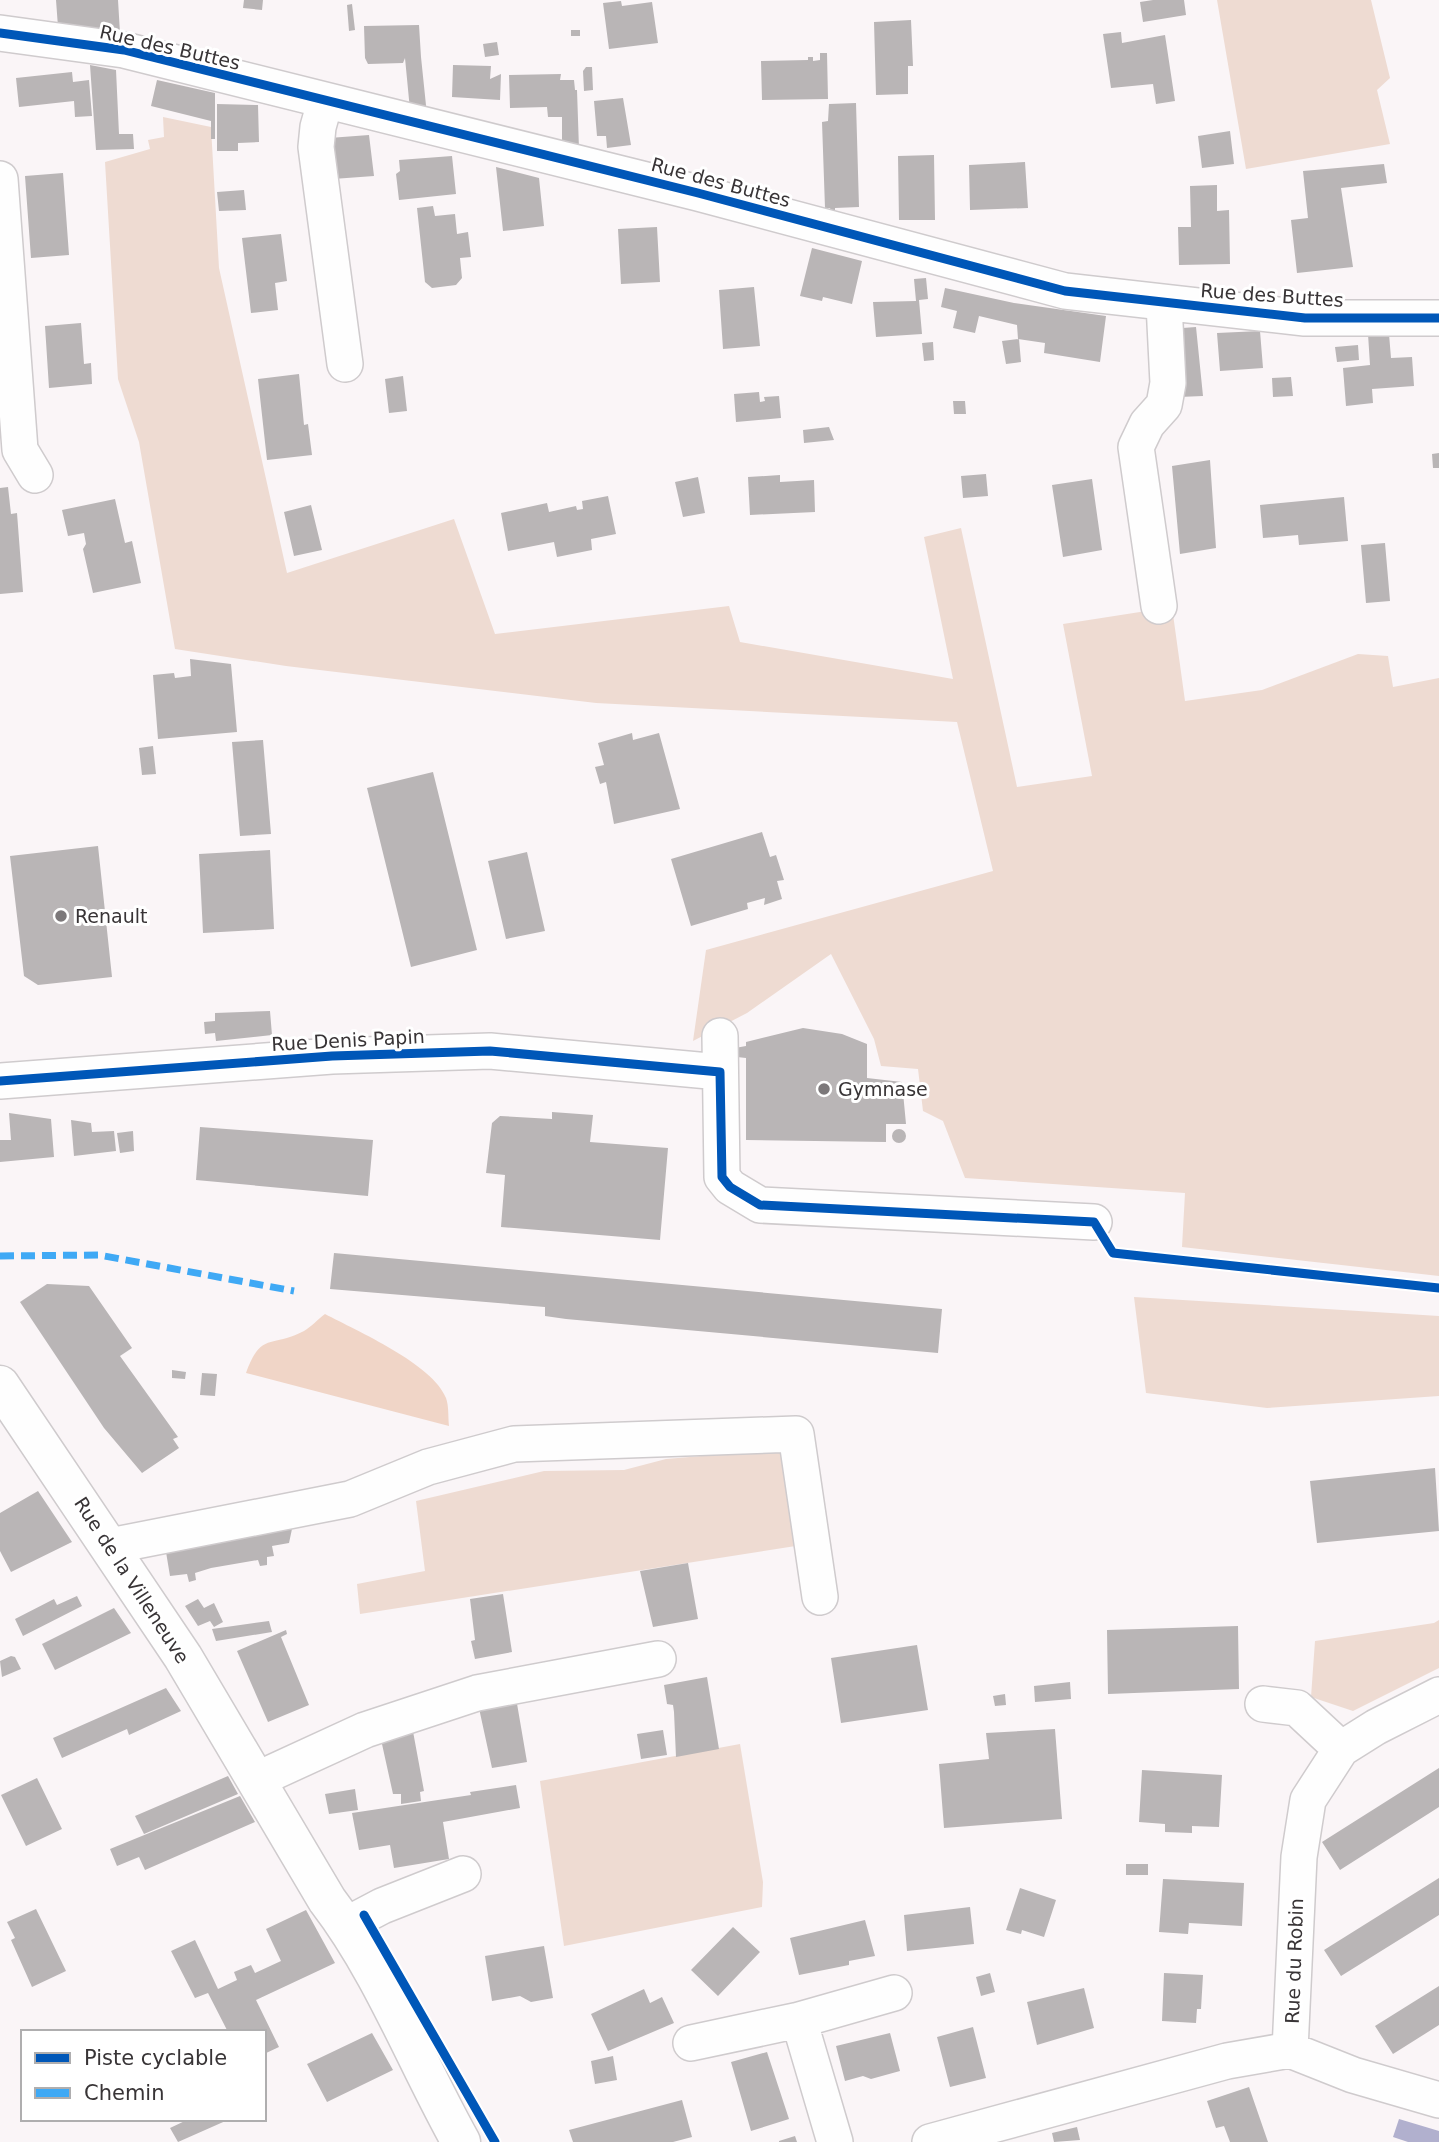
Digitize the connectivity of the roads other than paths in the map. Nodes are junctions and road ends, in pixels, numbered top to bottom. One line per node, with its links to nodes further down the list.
1 (0, 33): 2 (street, Rue des Buttes)
2 (326, 102): 4 (street, Rue des Buttes); 6 (street)
3 (0, 179): 7 (street)
4 (1164, 304): 5 (street, Rue des Buttes); 8 (street)
5 (1439, 318)
6 (345, 364)
7 (35, 475)
8 (1159, 606)
9 (720, 1036): 10 (street)
10 (709, 1072): 11 (street, Rue Denis Papin); 12 (street)
11 (0, 1081)
12 (1094, 1222)
13 (0, 1385): 14 (main road, Rue de la Villeneuve)
14 (110, 1546): 15 (street); 20 (main road, Rue de la Villeneuve)
15 (820, 1597)
16 (659, 1659): 20 (street)
17 (1439, 1695): 19 (street, Rue du Robin)
18 (1263, 1704): 19 (street)
19 (1341, 1749): 26 (street, Rue du Robin)
20 (256, 1780): 22 (main road, Rue de la Villeneuve)
21 (463, 1874): 22 (street)
22 (346, 1925): 28 (main road, Rue de la Villeneuve)
23 (894, 1993): 24 (street)
24 (799, 2020): 25 (street); 29 (street)
25 (691, 2043)
26 (1290, 2050): 27 (street); 30 (street, Rue du Robin)
27 (1439, 2100)
28 (461, 2142)
29 (835, 2142)
30 (930, 2142)

